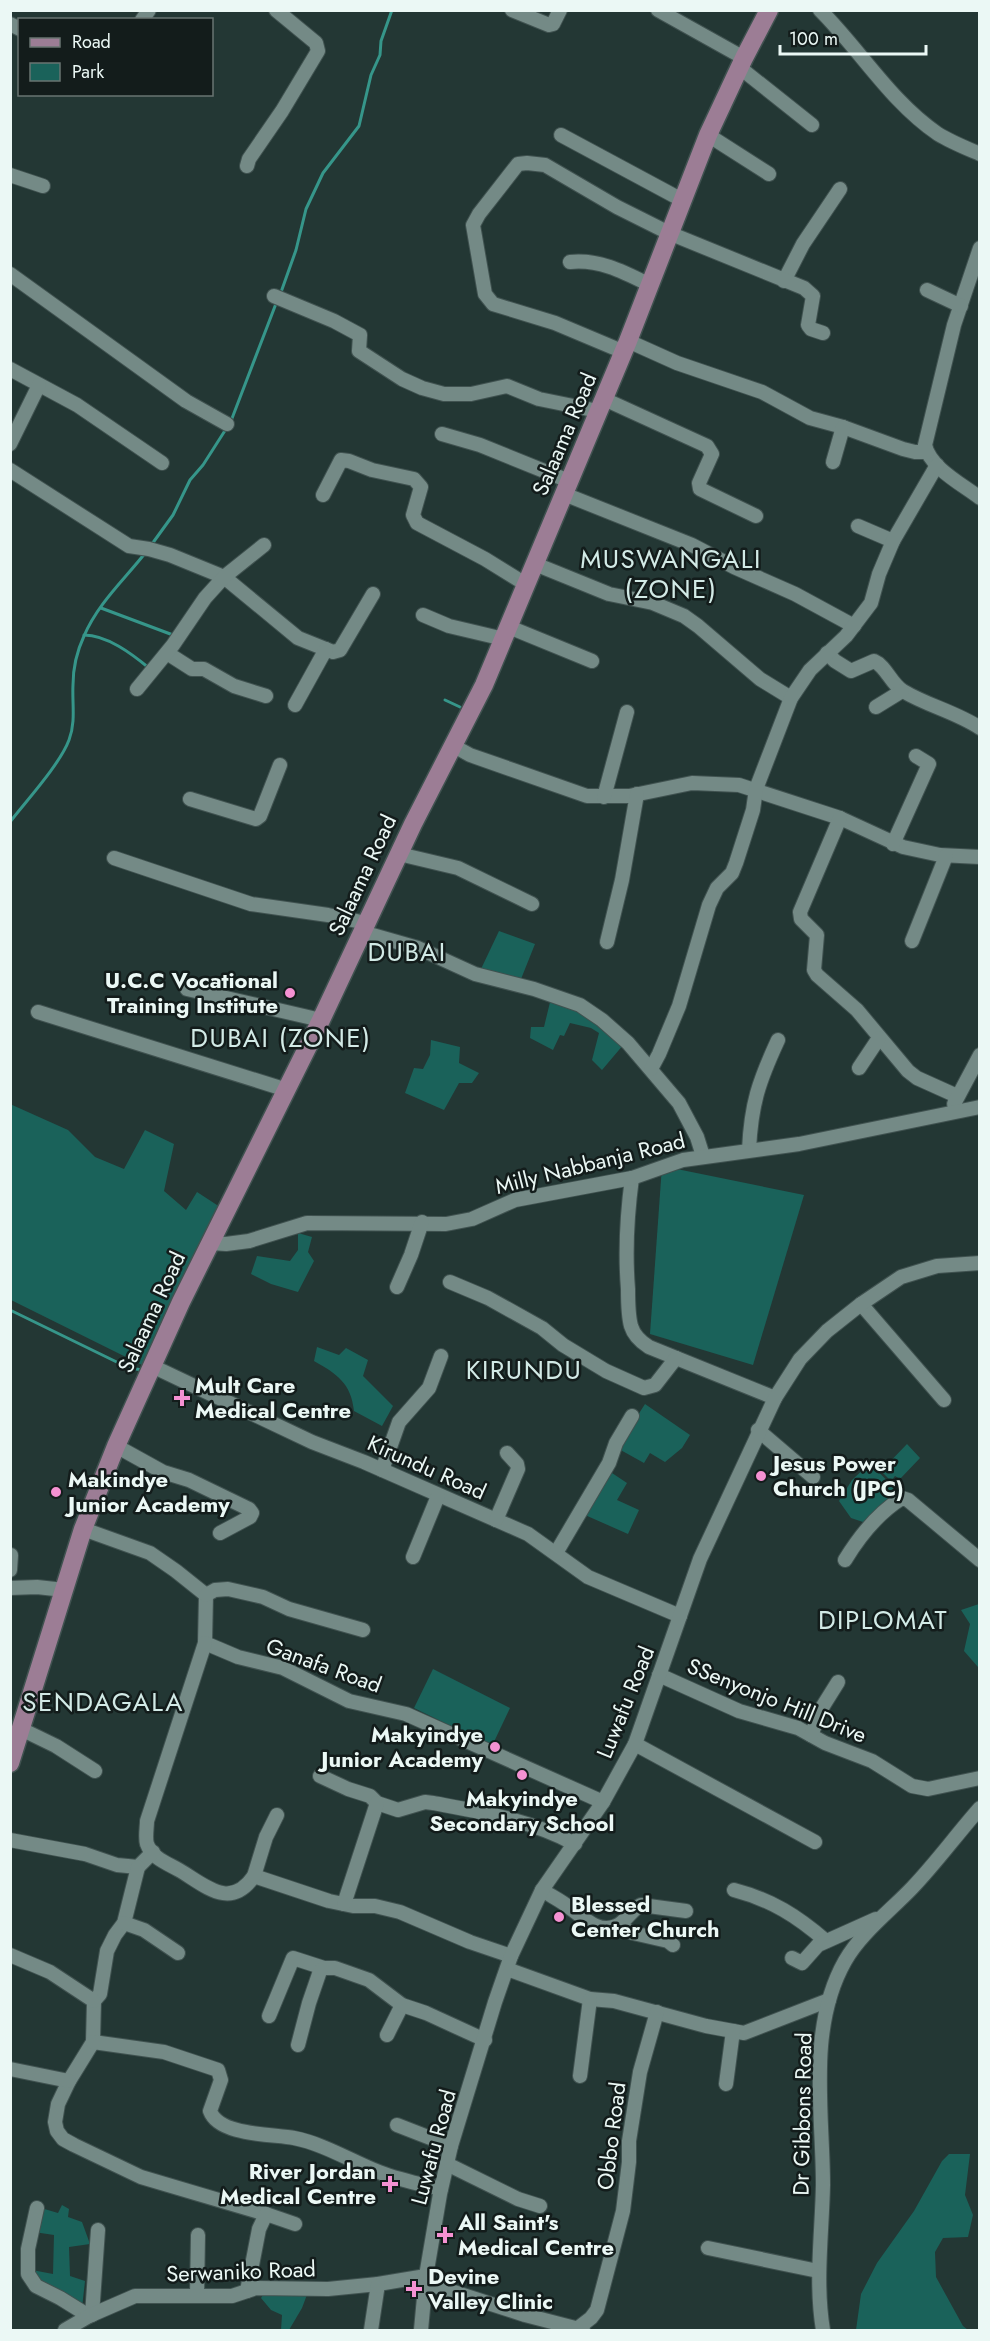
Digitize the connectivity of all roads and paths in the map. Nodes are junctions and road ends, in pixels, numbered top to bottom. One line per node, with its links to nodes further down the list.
1 (276, 10): 12 (street)
2 (512, 10): 3 (street)
3 (560, 10)
4 (658, 10): 7 (street)
5 (769, 10): 7 (main road, Salaama Road)
6 (820, 10): 11 (street)
7 (741, 63): 8 (street); 10 (main road, Salaama Road)
8 (812, 125)
9 (561, 135): 17 (street)
10 (708, 135): 13 (street); 17 (main road, Salaama Road)
11 (980, 154)
12 (247, 166)
13 (769, 174)
14 (10, 175): 15 (street)
15 (43, 186)
16 (840, 189): 22 (street)
17 (682, 200): 18 (main road, Salaama Road)
18 (669, 233): 22 (street); 23 (main road, Salaama Road); 28 (street)
19 (979, 254): 26 (street)
20 (570, 262): 23 (street)
21 (10, 274): 32 (street)
22 (784, 281): 27 (street)
23 (650, 285): 28 (main road, Salaama Road)
24 (927, 290): 26 (street)
25 (274, 296): 31 (street)
26 (961, 306): 36 (street)
27 (823, 333)
28 (626, 347): 31 (main road, Salaama Road); 33 (street)
29 (10, 369): 30 (street)
30 (39, 385): 35 (street); 38 (street)
31 (601, 405): 41 (main road, Salaama Road); 44 (street)
32 (227, 424)
33 (843, 427): 36 (street); 37 (street)
34 (442, 434): 41 (street)
35 (10, 444)
36 (927, 452): 39 (street)
37 (833, 462)
38 (162, 463)
39 (938, 465): 43 (street); 46 (street)
40 (10, 470): 49 (street)
41 (566, 488): 48 (main road, Salaama Road); 53 (street)
42 (323, 495): 50 (street)
43 (980, 498)
44 (756, 516)
45 (858, 526): 46 (street)
46 (893, 541): 53 (street)
47 (264, 545): 49 (street)
48 (535, 564): 50 (main road, Salaama Road); 62 (street)
49 (224, 577): 55 (street); 57 (street)
50 (527, 585): 54 (main road, Salaama Road)
51 (373, 594): 55 (street)
52 (423, 615): 54 (street)
53 (854, 626): 56 (street)
54 (506, 633): 58 (street); 67 (main road, Salaama Road)
55 (326, 649): 63 (street)
56 (827, 652): 60 (street); 62 (street)
57 (167, 653): 59 (street); 61 (street)
58 (592, 661)
59 (137, 689)
60 (902, 690): 64 (street); 66 (street)
61 (267, 696)
62 (791, 698): 70 (street)
63 (295, 705)
64 (876, 707)
65 (627, 712): 72 (street)
66 (980, 728)
67 (452, 745): 72 (street); 76 (main road, Salaama Road)
68 (916, 756): 75 (street)
69 (280, 765): 73 (street)
70 (756, 789): 71 (street); 74 (street); 91 (street)
71 (637, 794): 72 (street); 83 (street)
72 (604, 797)
73 (190, 799)
74 (840, 818): 75 (street); 87 (street)
75 (893, 844): 77 (street)
76 (399, 854): 80 (street); 81 (main road, Salaama Road)
77 (946, 856): 78 (street); 82 (street)
78 (980, 857)
79 (114, 858): 81 (street)
80 (532, 904)
81 (364, 927): 86 (main road, Salaama Road); 91 (street)
82 (912, 941)
83 (607, 942)
84 (187, 989): 86 (street)
85 (38, 1012): 92 (street)
86 (321, 1020): 92 (main road, Salaama Road)
87 (879, 1038): 90 (street); 93 (street)
88 (778, 1040): 96 (street)
89 (980, 1055): 93 (street)
90 (860, 1068)
91 (651, 1069): 97 (street)
92 (287, 1090): 100 (main road, Salaama Road)
93 (957, 1096): 95 (street)
94 (980, 1107): 95 (street, Milly Nabbanja Road)
95 (952, 1112): 96 (street, Milly Nabbanja Road)
96 (749, 1150): 97 (street, Milly Nabbanja Road)
97 (703, 1156): 98 (street, Milly Nabbanja Road)
98 (632, 1178): 99 (street, Milly Nabbanja Road); 106 (street)
99 (422, 1222): 100 (street, Milly Nabbanja Road); 103 (street)
100 (211, 1243): 107 (main road, Salaama Road)
101 (980, 1263): 104 (street, Luwafu Road)
102 (450, 1282): 106 (street)
103 (397, 1287)
104 (861, 1304): 108 (street, Luwafu Road); 109 (street)
105 (441, 1356): 114 (street)
106 (676, 1358): 108 (street)
107 (152, 1366): 112 (main road, Salaama Road); 114 (street, Kirundu Road)
108 (775, 1398): 111 (street, Luwafu Road)
109 (944, 1400)
110 (632, 1416): 120 (street)
111 (758, 1430): 115 (street); 129 (street, Luwafu Road)
112 (116, 1446): 118 (main road, Salaama Road); 119 (street)
113 (507, 1453): 117 (street)
114 (382, 1470): 116 (street, Kirundu Road)
115 (813, 1477)
116 (438, 1496): 117 (street, Kirundu Road); 122 (street)
117 (496, 1520): 120 (street, Kirundu Road)
118 (82, 1529): 127 (main road, Salaama Road); 128 (street)
119 (220, 1533)
120 (556, 1553): 129 (street, Kirundu Road)
121 (11, 1555): 125 (street)
122 (413, 1557)
123 (845, 1560): 124 (street)
124 (980, 1560)
125 (10, 1570)
126 (10, 1588): 127 (street)
127 (64, 1590): 134 (main road, Salaama Road)
128 (206, 1595): 130 (street); 131 (street)
129 (680, 1616): 132 (street, Luwafu Road)
130 (363, 1630)
131 (205, 1643): 141 (street, Ganafa Road); 148 (street)
132 (659, 1675): 135 (street, SSenyonjo Hill Drive); 136 (street, Luwafu Road)
133 (838, 1682): 135 (street)
134 (21, 1730): 137 (main road, Salaama Road); 138 (street)
135 (811, 1735): 140 (street, SSenyonjo Hill Drive)
136 (634, 1744): 141 (street, Luwafu Road); 146 (street)
137 (10, 1763)
138 (95, 1771)
139 (320, 1776): 142 (street)
140 (980, 1778)
141 (603, 1802): 147 (street, Luwafu Road)
142 (377, 1803): 147 (street); 153 (street)
143 (980, 1808): 155 (street, Dr Gibbons Road)
144 (277, 1815): 150 (street)
145 (10, 1840): 149 (street)
146 (815, 1842)
147 (575, 1844): 151 (street, Luwafu Road)
148 (153, 1852): 149 (street); 150 (street)
149 (138, 1867): 156 (street)
150 (254, 1876): 153 (street)
151 (542, 1890): 157 (street); 163 (street, Luwafu Road)
152 (734, 1890): 158 (street)
153 (344, 1904): 163 (street)
154 (686, 1911): 157 (street)
155 (884, 1916): 158 (street); 166 (street, Dr Gibbons Road)
156 (124, 1923): 160 (street); 167 (street)
157 (617, 1926): 159 (street)
158 (826, 1941): 162 (street)
159 (673, 1945)
160 (178, 1953)
161 (10, 1954): 167 (street)
162 (792, 1958)
163 (509, 1962): 165 (street); 173 (street, Luwafu Road)
164 (324, 1968): 168 (street); 170 (street); 175 (street)
165 (590, 1999): 169 (street); 177 (street)
166 (829, 2000): 171 (street); 191 (street, Dr Gibbons Road)
167 (94, 2001): 174 (street)
168 (402, 2005): 172 (street); 173 (street)
169 (657, 2012): 171 (street); 197 (street, Obbo Road)
170 (269, 2016)
171 (733, 2031): 179 (street)
172 (387, 2036)
173 (485, 2040): 181 (street, Luwafu Road)
174 (93, 2042): 178 (street); 183 (street)
175 (297, 2045)
176 (10, 2069): 178 (street)
177 (580, 2076)
178 (69, 2081): 186 (street)
179 (726, 2084)
180 (397, 2125): 181 (street)
181 (452, 2146): 182 (street, Luwafu Road)
182 (447, 2164): 183 (street, Luwafu Road); 184 (street)
183 (441, 2189): 192 (street, Luwafu Road)
184 (540, 2206)
185 (37, 2208): 196 (street)
186 (266, 2214): 187 (street); 194 (street)
187 (295, 2224)
188 (98, 2230): 196 (street)
189 (198, 2235): 195 (street)
190 (708, 2248): 191 (street)
191 (818, 2271): 201 (street, Dr Gibbons Road)
192 (426, 2280): 193 (street, Serwaniko Road); 197 (street); 200 (street, Luwafu Road)
193 (378, 2284): 194 (street, Serwaniko Road); 199 (street)
194 (247, 2291): 195 (street, Serwaniko Road)
195 (197, 2295): 196 (street, Serwaniko Road)
196 (91, 2316): 198 (street, Serwaniko Road)
197 (581, 2329)
198 (65, 2331)
199 (371, 2331)
200 (421, 2331)
201 (823, 2331)

